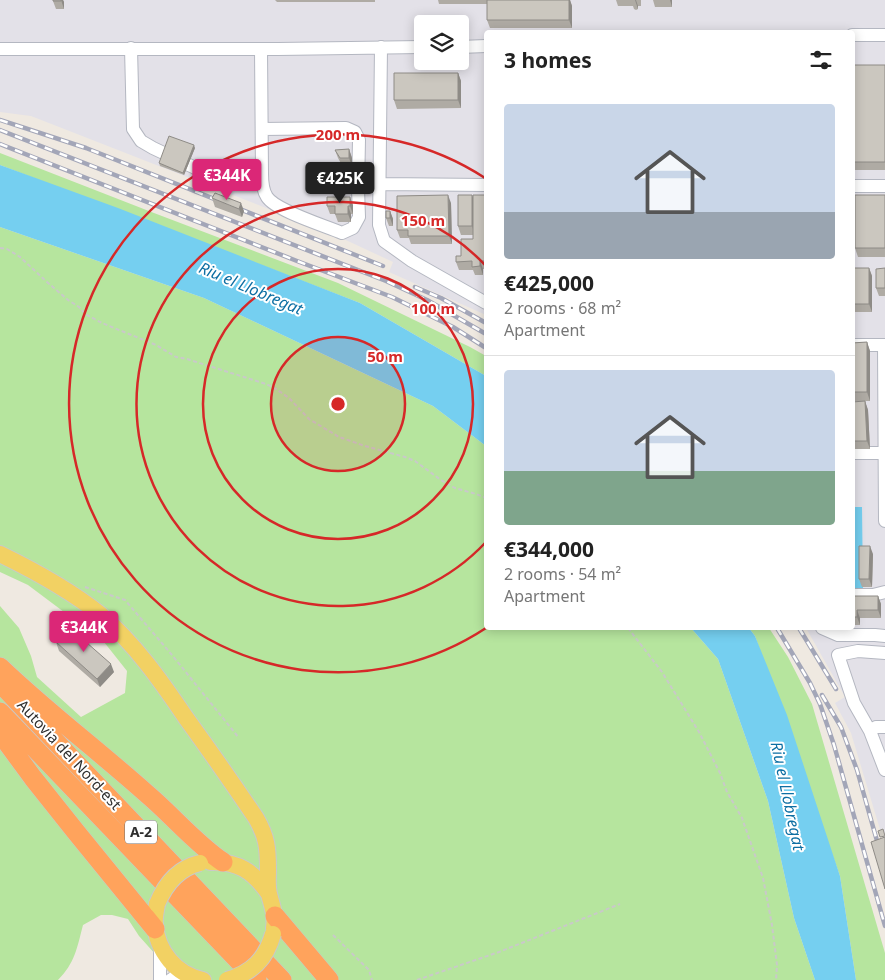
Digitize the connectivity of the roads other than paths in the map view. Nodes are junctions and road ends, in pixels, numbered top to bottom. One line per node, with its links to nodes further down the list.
1 (885, 34): 2 (street)
2 (855, 35)
3 (484, 46): 6 (street)
4 (381, 47): 5 (street); 9 (street); 12 (street)
5 (414, 47)
6 (469, 47)
7 (131, 48): 8 (street); 9 (street); 11 (street)
8 (0, 49)
9 (261, 49): 10 (street)
10 (262, 129): 11 (street); 11 (street)
11 (262, 174)
12 (380, 184): 13 (street); 16 (street)
13 (484, 185)
14 (855, 186): 15 (street)
15 (885, 186)
16 (484, 302)
17 (855, 344): 18 (street)
18 (884, 345): 19 (street)
19 (885, 453): 20 (street); 21 (street)
20 (855, 454)
21 (885, 521)
22 (0, 554): 35 (main road)
23 (885, 592): 24 (street)
24 (855, 595)
25 (827, 630): 26 (street)
26 (885, 636)
27 (885, 653): 32 (street)
28 (0, 667): 36 (highway)
29 (0, 683): 47 (highway, Autovia del Nord-est / A-2)
30 (0, 712): 46 (highway, Autovia del Nord-est / A-2)
31 (885, 727): 32 (street)
32 (870, 731): 34 (street)
33 (0, 733): 40 (highway)
34 (885, 770)
35 (268, 850): 37 (main road); 38 (main road)
36 (223, 862): 37 (main road); 40 (main road, bridge)
37 (244, 869): 38 (main road)
38 (269, 894): 39 (main road)
39 (274, 925): 45 (main road, bridge); 48 (highway)
40 (155, 928): 41 (main road)
41 (160, 947): 42 (main road); 43 (street)
42 (199, 979): 44 (street)
43 (160, 980)
44 (170, 980)
45 (226, 980)
46 (257, 980)
47 (282, 980)
48 (329, 980)

